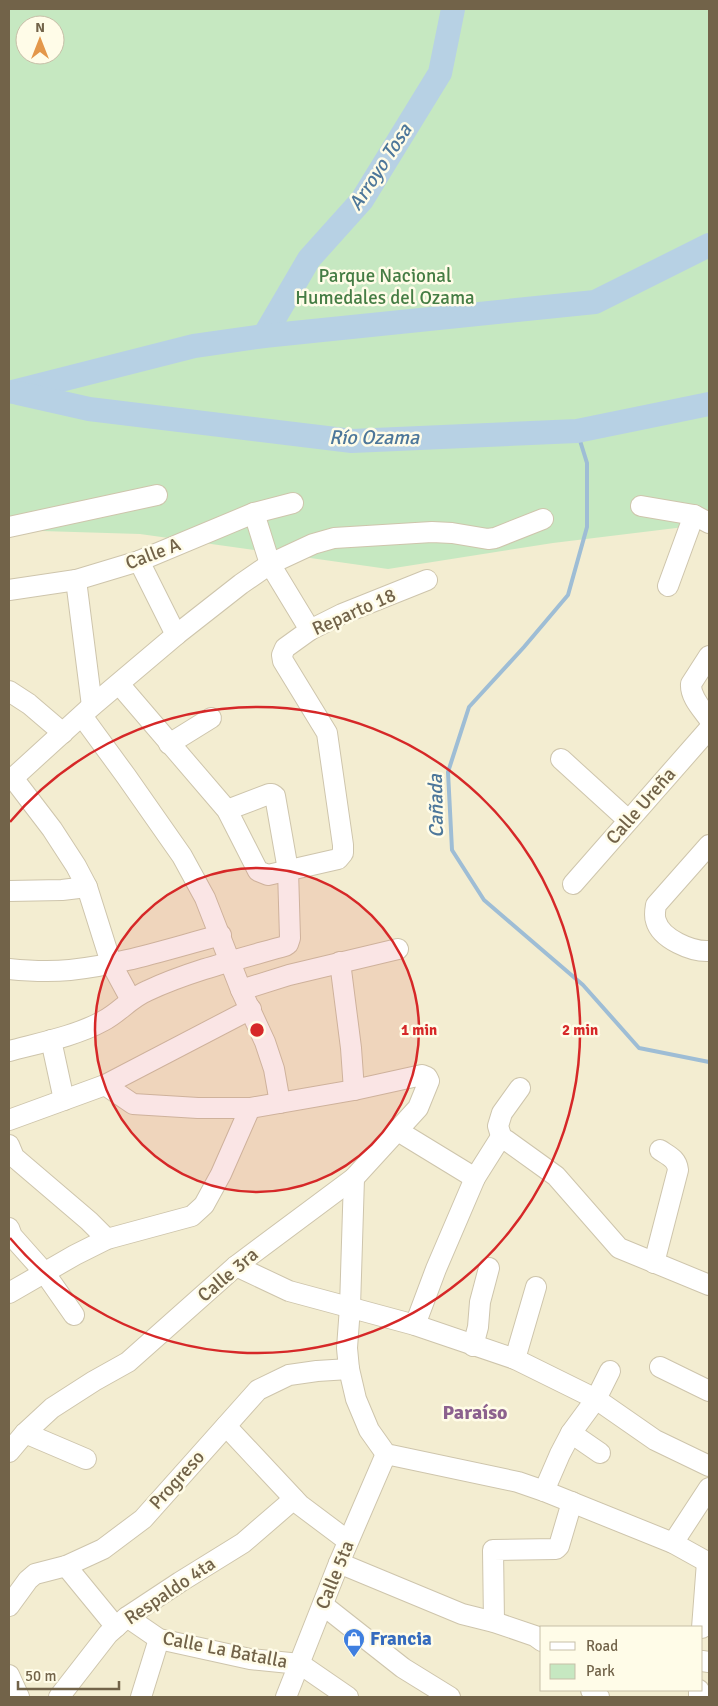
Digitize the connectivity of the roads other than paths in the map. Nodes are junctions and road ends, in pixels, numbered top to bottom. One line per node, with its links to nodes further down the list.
1 (157, 495): 7 (street)
2 (293, 503): 4 (street, Calle A)
3 (640, 506): 5 (street)
4 (254, 513): 8 (street, Calle A); 9 (street)
5 (702, 519): 12 (street)
6 (543, 520): 9 (street)
7 (9, 528)
8 (140, 562): 10 (street, Calle A); 15 (street)
9 (270, 564): 14 (street); 15 (street)
10 (76, 580): 13 (street, Calle A); 19 (street)
11 (427, 580): 14 (street, Reparto 18)
12 (668, 586)
13 (9, 590)
14 (310, 630): 30 (street, Reparto 18)
15 (176, 635): 17 (street)
16 (709, 656): 21 (street)
17 (119, 684): 19 (street); 24 (street)
18 (9, 690): 23 (street)
19 (87, 711): 23 (street); 34 (street)
20 (211, 718): 24 (street)
21 (709, 719)
22 (709, 729): 28 (street, Calle Ureña)
23 (63, 733): 26 (street)
24 (169, 744): 27 (street)
25 (562, 759): 28 (street)
26 (11, 779): 32 (street)
27 (227, 810): 30 (street); 30 (street)
28 (628, 820): 31 (street, Calle Ureña)
29 (709, 845): 36 (street)
30 (288, 870): 37 (street)
31 (572, 884)
32 (87, 888): 33 (street); 39 (street)
33 (9, 891)
34 (221, 935): 37 (street); 39 (street)
35 (398, 949): 38 (street)
36 (709, 951)
37 (230, 961): 41 (street); 42 (street)
38 (340, 962): 41 (street); 48 (street)
39 (111, 964): 40 (street); 42 (street)
40 (9, 969)
41 (241, 990): 43 (street)
42 (131, 1000): 44 (street)
43 (251, 1009): 46 (street); 50 (street)
44 (51, 1040): 45 (street); 49 (street)
45 (9, 1051)
46 (105, 1085): 49 (street); 51 (street)
47 (520, 1088): 54 (street)
48 (354, 1090): 50 (street); 53 (street, Calle 3ra)
49 (64, 1100): 52 (street)
50 (280, 1103): 51 (street)
51 (250, 1108): 60 (street)
52 (9, 1120)
53 (398, 1131): 57 (street, Calle 3ra); 58 (street)
54 (502, 1139): 58 (street); 61 (street)
55 (660, 1150): 61 (street)
56 (10, 1154): 60 (street)
57 (354, 1178): 62 (street, Calle 3ra); 68 (street)
58 (474, 1178): 70 (street)
59 (10, 1234): 64 (street)
60 (108, 1239): 64 (street)
61 (654, 1263): 65 (street)
62 (236, 1266): 68 (street); 79 (street, Calle 3ra)
63 (489, 1268): 71 (street)
64 (44, 1272): 67 (street); 69 (street)
65 (709, 1285)
66 (536, 1287): 72 (street)
67 (9, 1293)
68 (350, 1307): 70 (street); 74 (street)
69 (74, 1315)
70 (415, 1326): 71 (street)
71 (474, 1346): 72 (street)
72 (515, 1359): 77 (street)
73 (660, 1367): 76 (street)
74 (349, 1369): 78 (street, Progreso); 83 (street)
75 (610, 1372): 77 (street)
76 (709, 1391)
77 (596, 1399): 80 (street); 85 (street)
78 (226, 1426): 88 (street); 94 (street, Progreso)
79 (24, 1433): 81 (street, Calle 3ra); 84 (street)
80 (571, 1433): 82 (street); 87 (street)
81 (9, 1452)
82 (600, 1453)
83 (386, 1454): 87 (street); 90 (street, Calle 5ta)
84 (86, 1459)
85 (709, 1466)
86 (709, 1488): 91 (street)
87 (544, 1491): 89 (street)
88 (294, 1499): 90 (street); 97 (street, Respaldo 4ta)
89 (572, 1502): 91 (street); 98 (street)
90 (348, 1541): 93 (street, Calle 5ta)
91 (673, 1543): 92 (street)
92 (708, 1562): 99 (street)
93 (339, 1563): 95 (street, Calle 5ta); 98 (street)
94 (66, 1566): 96 (street, Progreso); 97 (street, Calle La Batalla)
95 (323, 1604): 102 (street, Calle 5ta); 109 (street)
96 (9, 1606)
97 (122, 1622): 100 (street, Calle La Batalla); 105 (street, Respaldo 4ta)
98 (494, 1622): 101 (street)
99 (702, 1626)
100 (159, 1639): 102 (street, Calle La Batalla); 106 (street)
101 (540, 1639)
102 (300, 1664): 107 (street, Calle 5ta); 108 (street, Calle La Batalla)
103 (9, 1675): 104 (street)
104 (19, 1697)
105 (59, 1697)
106 (141, 1697)
107 (286, 1697)
108 (348, 1697)
109 (450, 1697)

